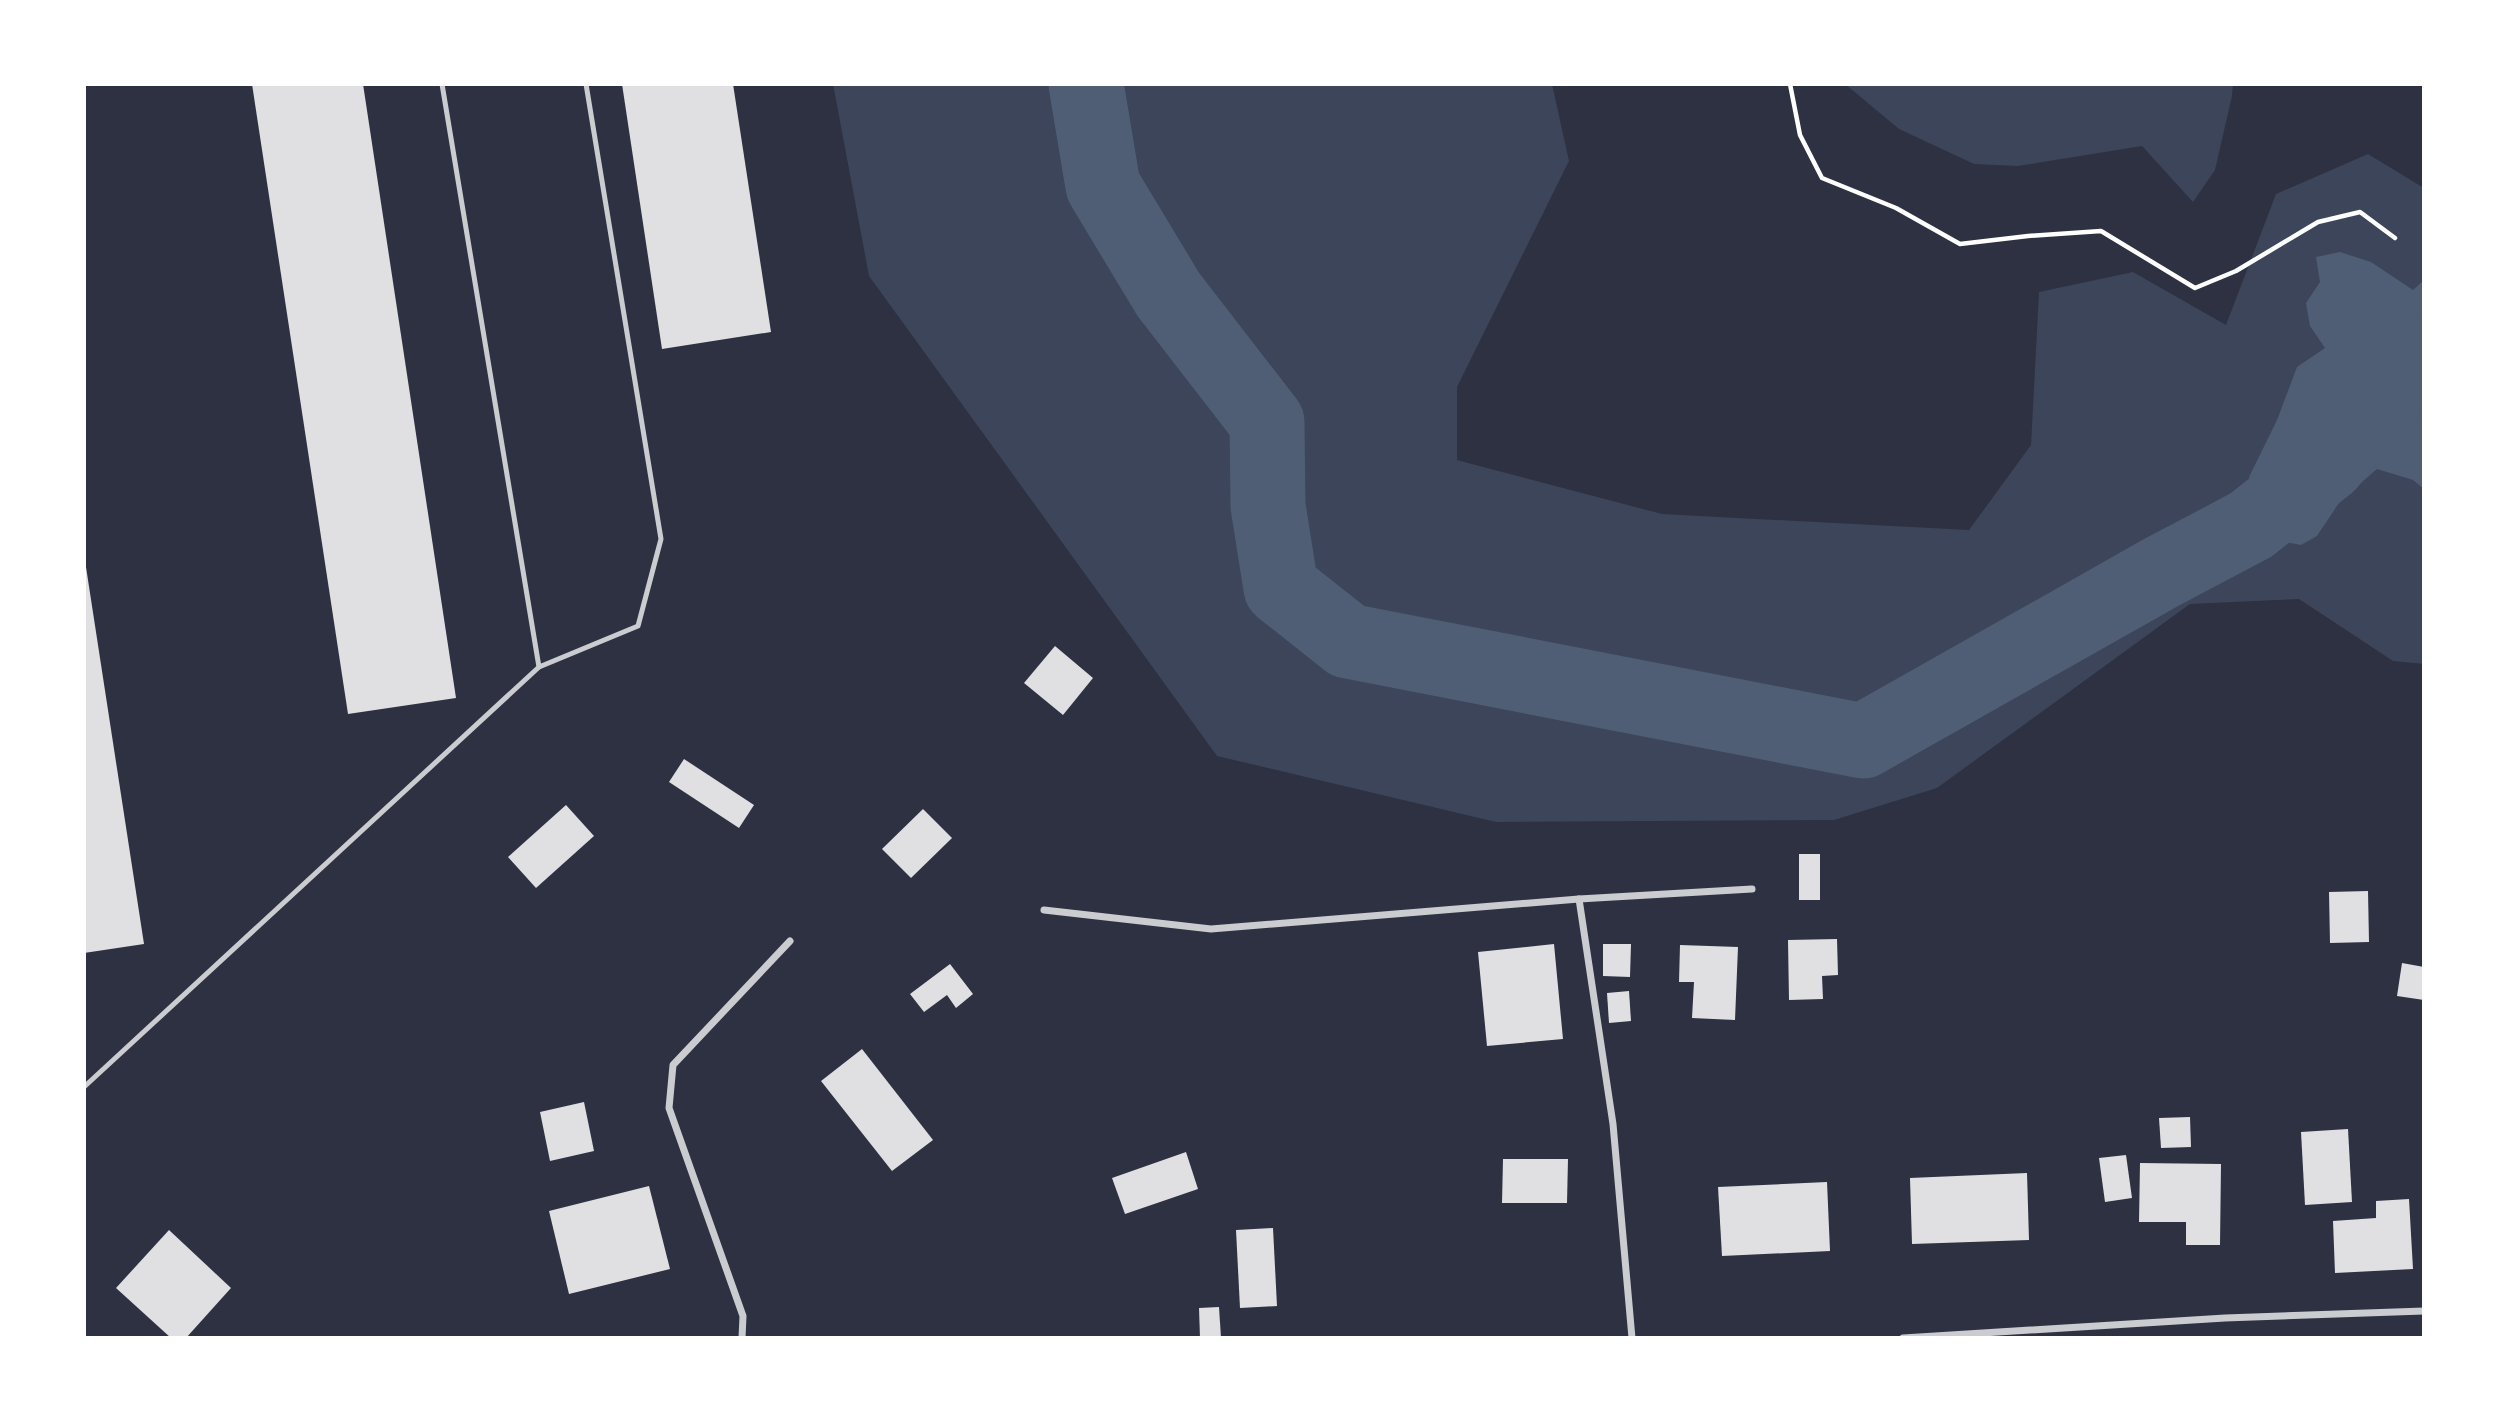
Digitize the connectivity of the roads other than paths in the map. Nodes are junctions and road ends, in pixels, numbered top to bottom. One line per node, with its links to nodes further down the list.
1 (442, 84): 3 (lane)
2 (586, 84): 3 (lane)
3 (539, 667): 8 (lane)
4 (1752, 889): 5 (street)
5 (1578, 900): 6 (street); 11 (street)
6 (1044, 910)
7 (790, 941): 10 (street)
8 (84, 1087)
9 (2424, 1311): 12 (street)
10 (742, 1338)
11 (1632, 1338)
12 (1903, 1338)

